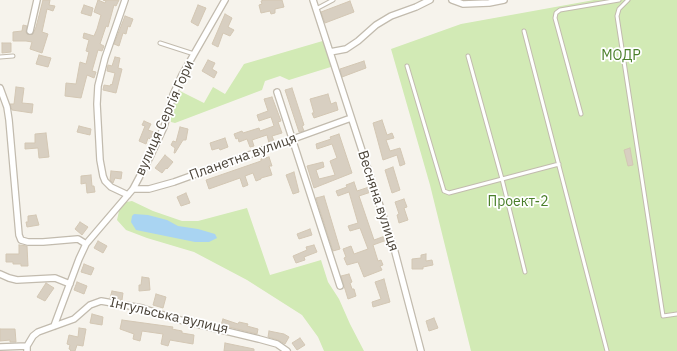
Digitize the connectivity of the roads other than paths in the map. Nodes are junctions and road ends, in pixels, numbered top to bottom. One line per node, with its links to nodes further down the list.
1 (37, 0): 12 (street)
2 (125, 0): 29 (street)
3 (225, 0): 16 (street, вулиця Сергія Гори)
4 (313, 0): 11 (street, Весняна вулиця)
5 (333, 0): 11 (lane)
6 (430, 0): 15 (street)
7 (452, 0): 8 (street)
8 (504, 0)
9 (619, 0): 23 (lane)
10 (628, 0): 35 (lane)
11 (316, 9): 15 (street, Весняна вулиця)
12 (30, 31)
13 (524, 31): 26 (lane)
14 (160, 43): 16 (lane)
15 (330, 52): 24 (street, Весняна вулиця)
16 (194, 54): 28 (street, вулиця Сергія Гори)
17 (13, 56): 19 (lane)
18 (468, 56): 27 (lane)
19 (0, 57)
20 (408, 66): 27 (lane)
21 (0, 88): 30 (street)
22 (277, 92): 25 (street)
23 (581, 114)
24 (351, 118): 25 (street, Планетна вулиця); 42 (street, Весняна вулиця)
25 (292, 139): 28 (street, Планетна вулиця); 34 (street)
26 (559, 164): 27 (lane); 43 (lane)
27 (502, 179): 31 (lane)
28 (133, 189): 29 (street, вулиця Сергія Гори)
29 (128, 195): 30 (street)
30 (86, 244): 33 (street)
31 (525, 272)
32 (0, 274): 33 (street)
33 (70, 284): 36 (street)
34 (340, 286)
35 (677, 314)
36 (54, 326): 37 (street, Інгульська вулиця); 39 (street, Інгульська вулиця)
37 (277, 344): 40 (street); 41 (street, Інгульська вулиця)
38 (0, 347): 39 (street, Інгульська вулиця)
39 (27, 348)
40 (276, 351)
41 (287, 351)
42 (422, 351)
43 (607, 351)

